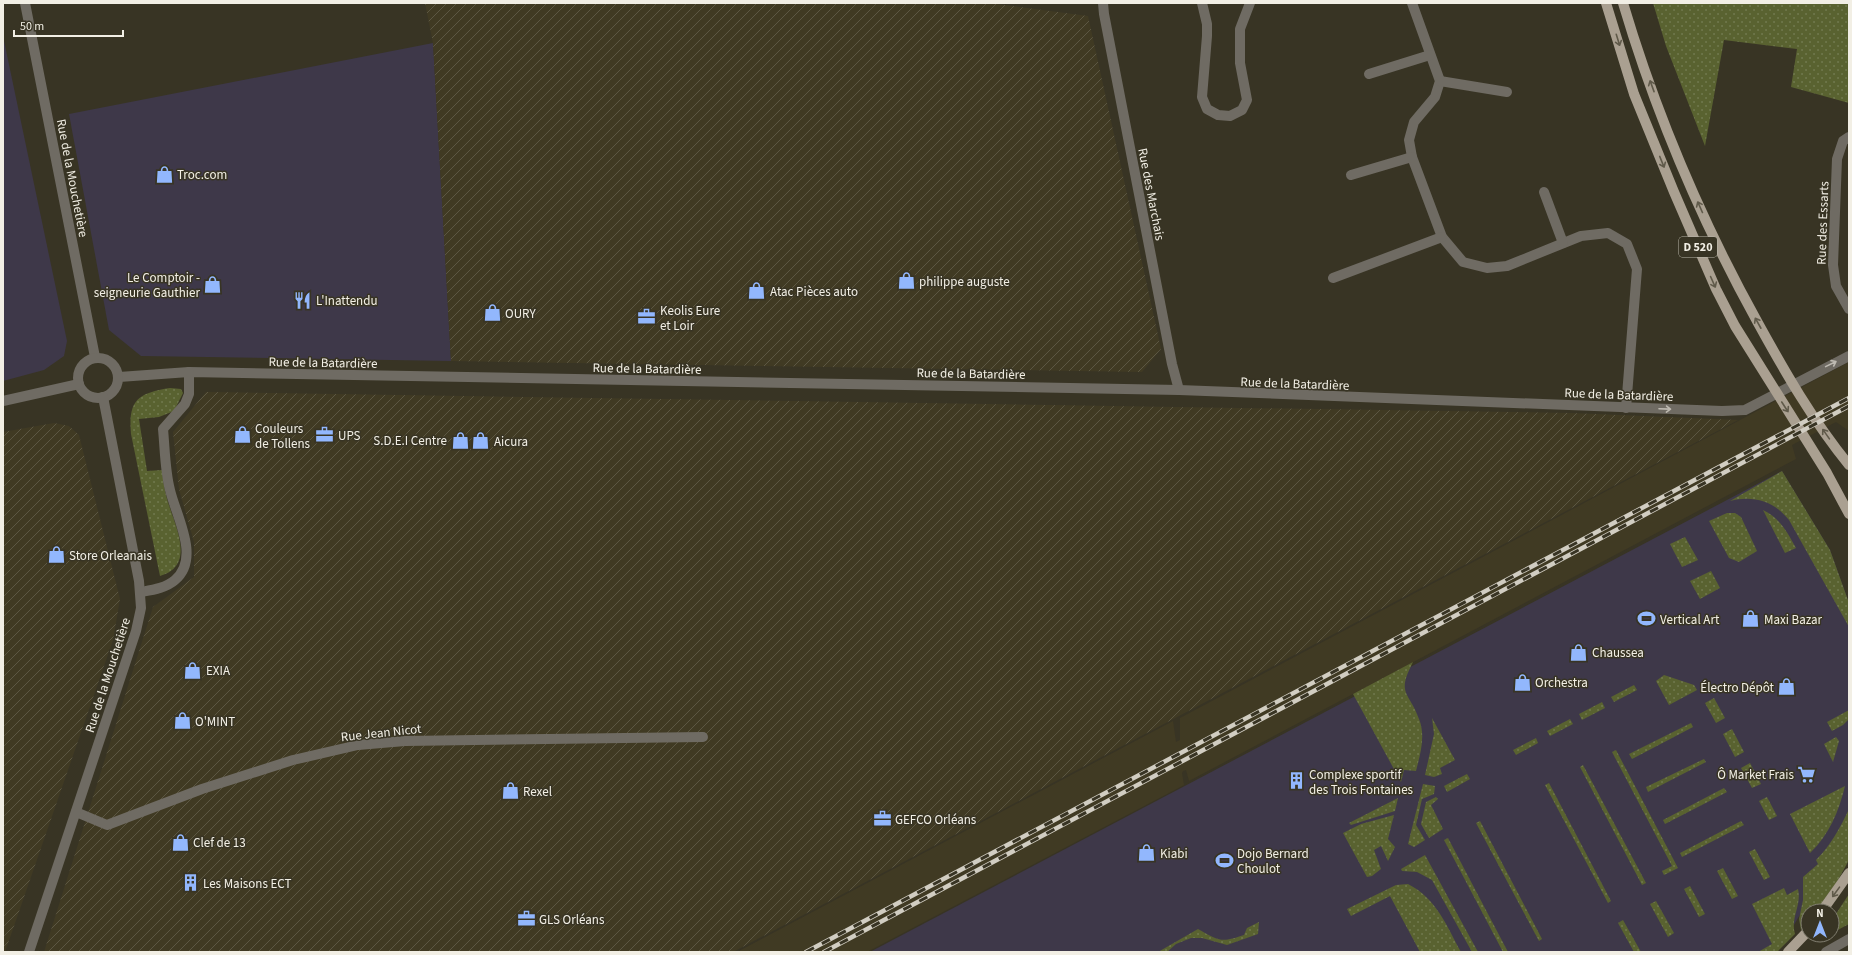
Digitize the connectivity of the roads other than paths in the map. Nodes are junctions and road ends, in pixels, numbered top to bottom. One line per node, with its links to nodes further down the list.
1 (25, 3): 21 (street, Rue de la Mouchetière)
2 (1103, 3): 25 (street, Rue des Marchais)
3 (1202, 3): 4 (street)
4 (1250, 3)
5 (1412, 3): 8 (street)
6 (1606, 3): 30 (main road, D 520, one-way to 30)
7 (1623, 3): 29 (main road, D 520, one-way to 7)
8 (1430, 55): 9 (street); 10 (street)
9 (1369, 74)
10 (1440, 81): 11 (street); 13 (street)
11 (1507, 92)
12 (1849, 138): 19 (street, Rue des Essarts)
13 (1412, 157): 14 (street); 16 (street)
14 (1351, 175)
15 (1544, 192): 17 (street)
16 (1442, 237): 17 (street); 18 (street)
17 (1563, 244): 28 (street)
18 (1333, 278)
19 (1849, 309)
20 (1849, 356): 28 (street, Rue de la Batardière, one-way to 20)
21 (94, 357): 23 (street); 24 (street)
22 (189, 372): 23 (street, Rue de la Batardière); 25 (street, Rue de la Batardière); 33 (street)
23 (118, 377): 26 (street)
24 (79, 384): 26 (street); 27 (street)
25 (1179, 390): 28 (street, Rue de la Batardière)
26 (103, 397): 33 (street, Rue de la Mouchetière)
27 (3, 401)
28 (1626, 408)
29 (1849, 465)
30 (1827, 473): 31 (main road, D 520); 32 (main road)
31 (1849, 502)
32 (1849, 514)
33 (141, 592): 35 (street, Rue de la Mouchetière)
34 (703, 737): 35 (street, Rue Jean Nicot)
35 (76, 812): 40 (street, Rue de la Mouchetière)
36 (1849, 873): 37 (main road, one-way to 37)
37 (1828, 903)
38 (1800, 939): 41 (main road)
39 (1849, 939): 42 (street)
40 (29, 952)
41 (1788, 952)
42 (1826, 952)

